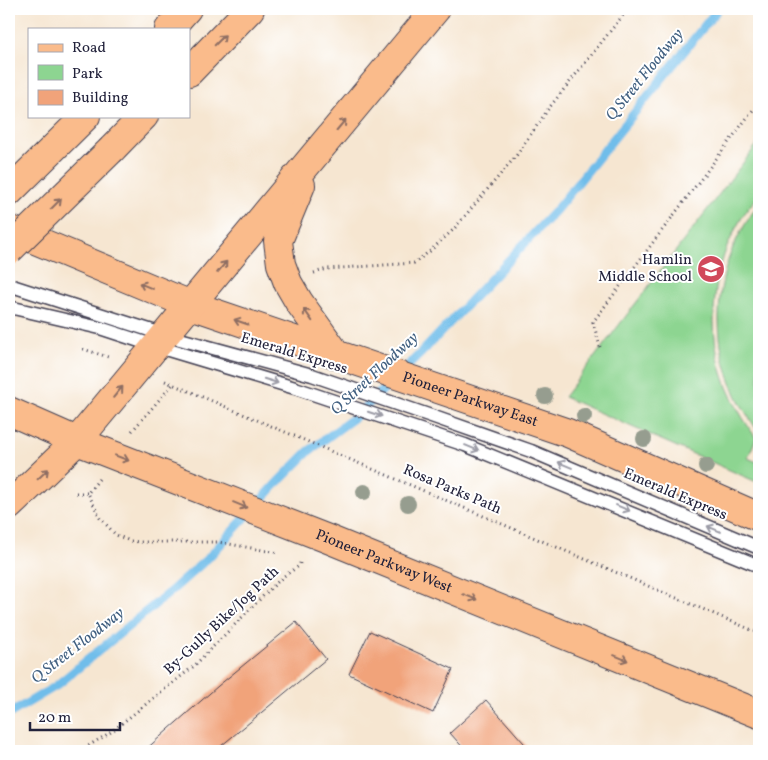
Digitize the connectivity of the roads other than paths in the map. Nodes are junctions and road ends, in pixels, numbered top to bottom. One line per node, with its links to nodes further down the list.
1 (188, 9): 4 (main road)
2 (250, 9): 5 (main road, one-way to 2)
3 (436, 9): 8 (main road, one-way to 3)
4 (169, 28)
5 (190, 71)
6 (142, 118): 11 (main road, one-way to 6, bridge)
7 (79, 123): 9 (main road)
8 (310, 162): 13 (main road, one-way to 8); 16 (main road, one-way to 8)
9 (9, 192)
10 (9, 229): 13 (main road, Pioneer Parkway East, one-way to 10)
11 (9, 250)
12 (9, 285): 15 (lane, Emerald Express)
13 (191, 305): 15 (main road); 16 (main road, Pioneer Parkway East, one-way to 13)
14 (9, 307): 15 (lane, Emerald Express)
15 (160, 340): 18 (main road, one-way to 15); 21 (lane, Emerald Express, one-way to 15); 22 (lane, Emerald Express, one-way to 22)
16 (337, 354): 20 (main road, Pioneer Parkway East)
17 (9, 411): 18 (main road, Pioneer Parkway West)
18 (76, 441): 19 (main road, one-way to 18); 23 (main road, Pioneer Parkway West, one-way to 23)
19 (9, 506)
20 (759, 517)
21 (759, 548)
22 (759, 566)
23 (759, 714)

